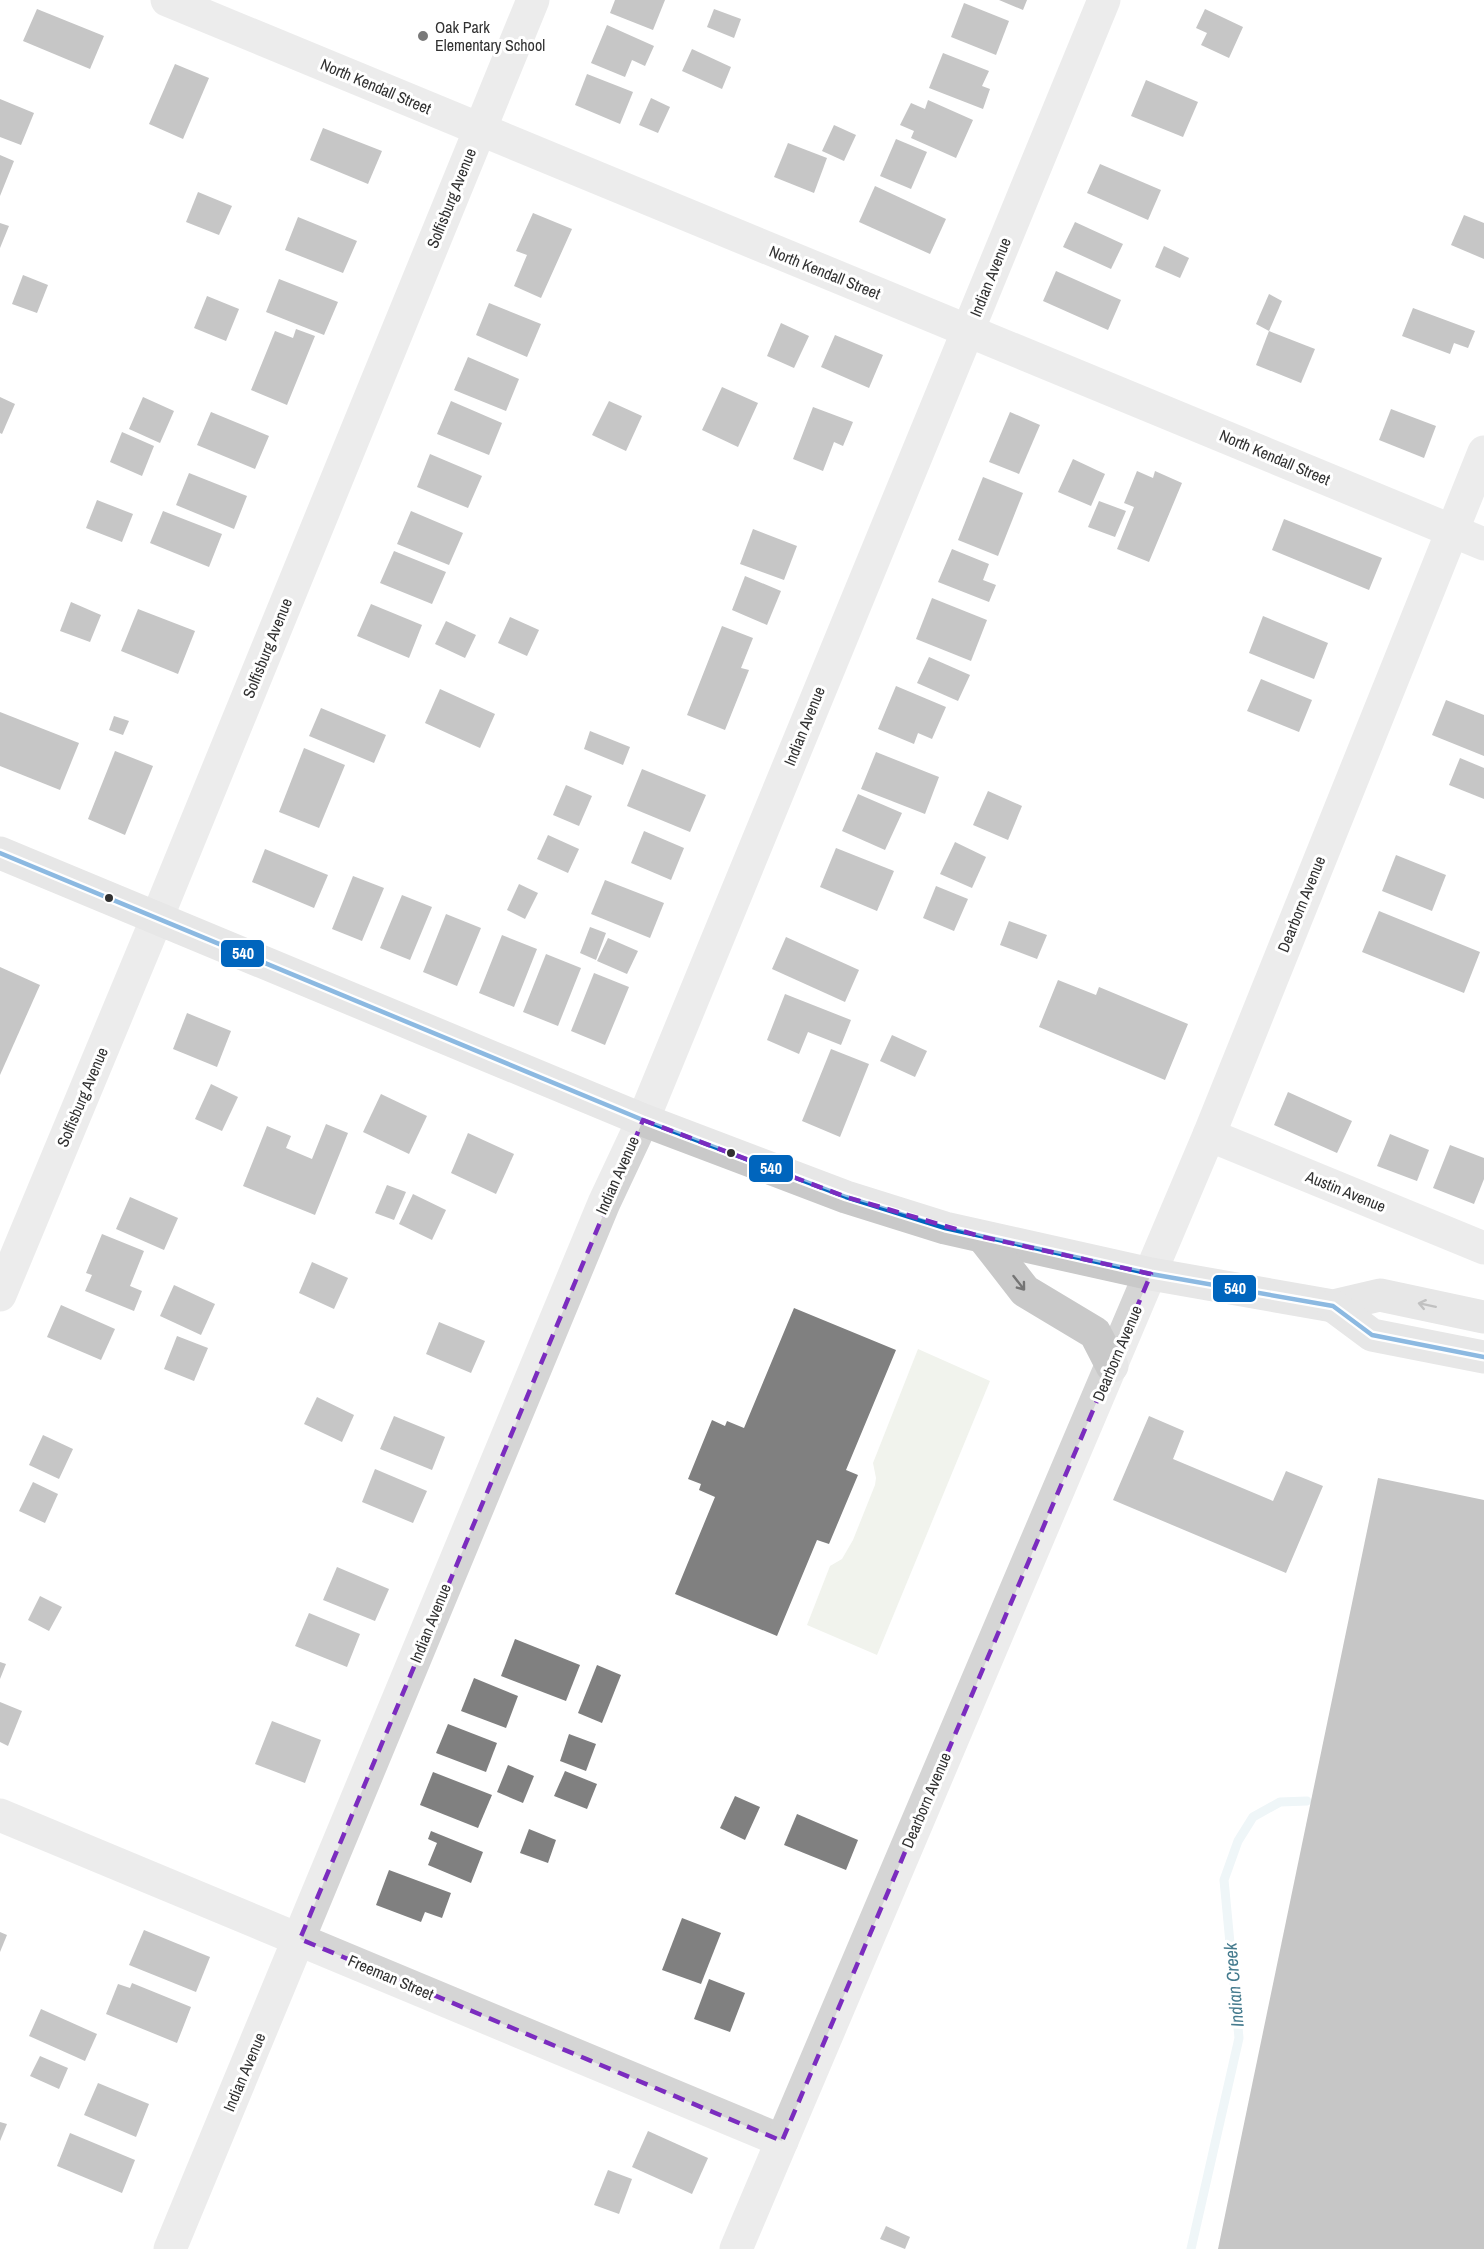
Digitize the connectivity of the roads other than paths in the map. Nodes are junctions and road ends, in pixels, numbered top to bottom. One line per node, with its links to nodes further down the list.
1 (166, 0): 4 (street, North Kendall Street)
2 (533, 0): 4 (street, Solfisburg Avenue)
3 (1104, 0): 5 (street, Indian Avenue)
4 (479, 129): 5 (street, North Kendall Street); 10 (street, Solfisburg Avenue)
5 (968, 330): 7 (street, North Kendall Street); 11 (street, Indian Avenue)
6 (1484, 452): 7 (street, Dearborn Avenue)
7 (1451, 531): 8 (street, North Kendall Street); 12 (street, Dearborn Avenue)
8 (1484, 544)
9 (0, 853): 10 (main road)
10 (157, 918): 11 (main road); 16 (street, Solfisburg Avenue)
11 (643, 1119): 13 (main road); 22 (street, Indian Avenue)
12 (1209, 1135): 14 (street, Austin Avenue); 15 (street, Dearborn Avenue)
13 (983, 1237): 15 (main road); 20 (main road, one-way to 20)
14 (1484, 1248)
15 (1151, 1274): 17 (main road); 20 (street, Dearborn Avenue)
16 (0, 1295)
17 (1333, 1306): 18 (main road, one-way to 17); 19 (main road)
18 (1484, 1317)
19 (1483, 1357)
20 (1112, 1366): 23 (street, Dearborn Avenue)
21 (0, 1815): 22 (street, Freeman Street)
22 (300, 1939): 23 (street, Freeman Street); 24 (street, Indian Avenue)
23 (782, 2141): 25 (street, Dearborn Avenue)
24 (170, 2249)
25 (736, 2249)

